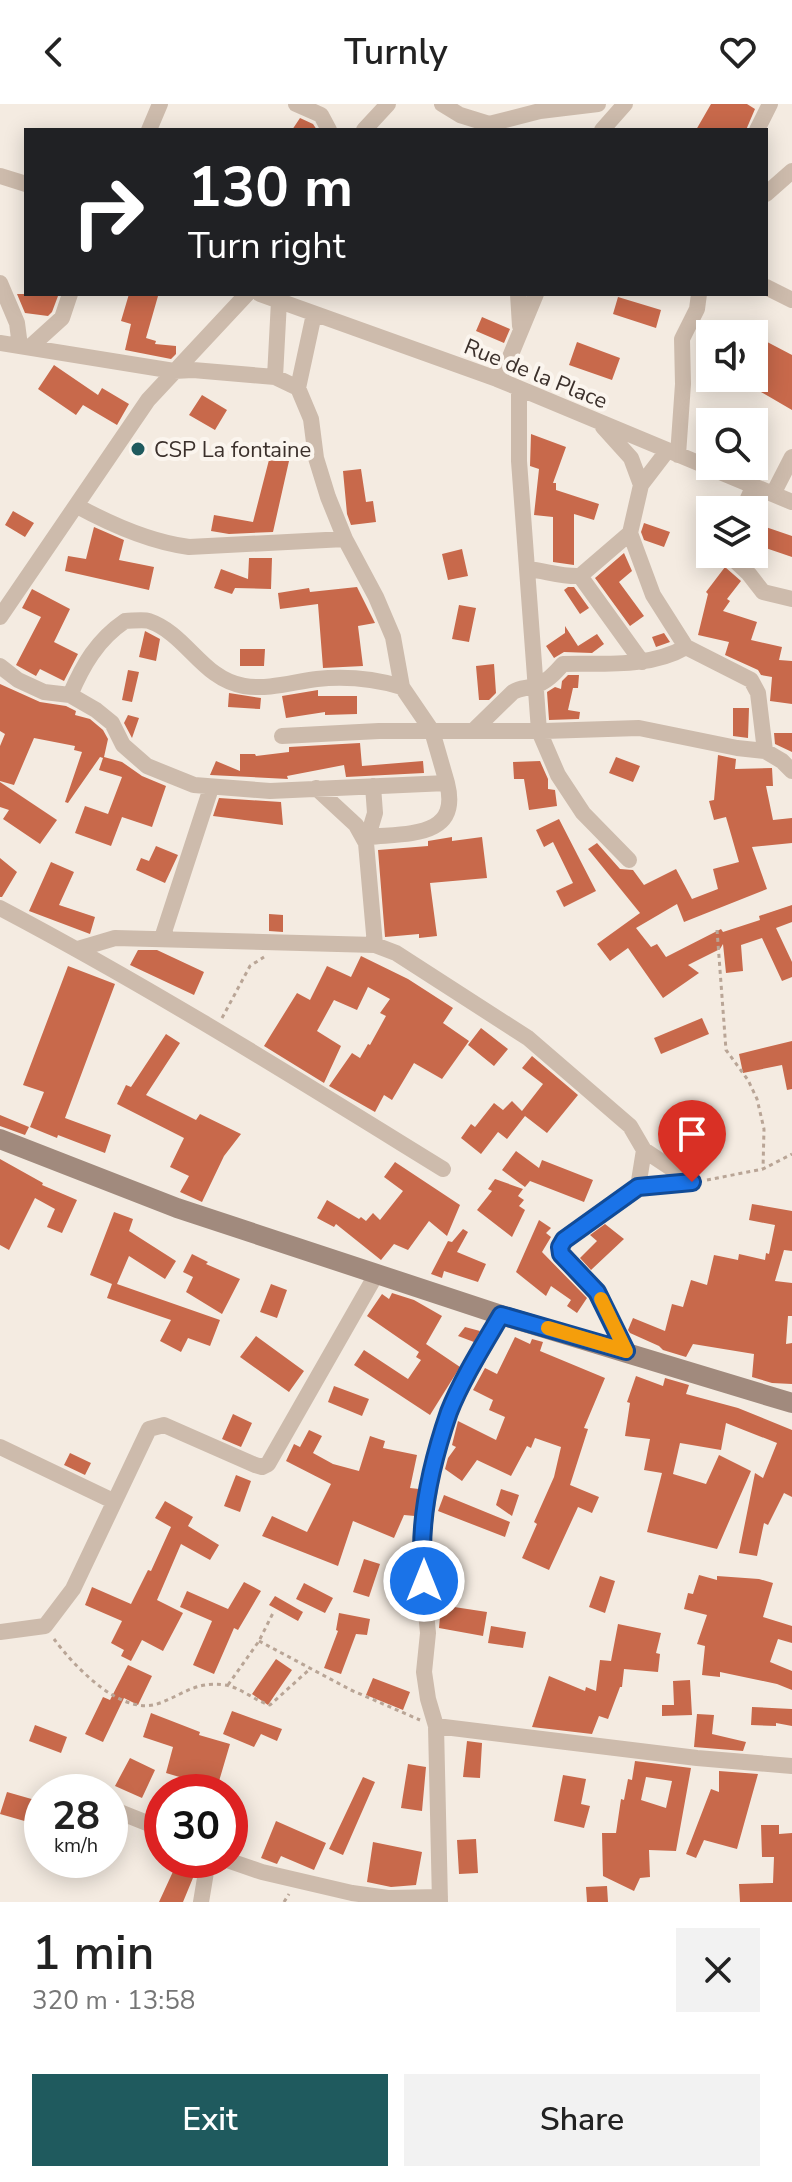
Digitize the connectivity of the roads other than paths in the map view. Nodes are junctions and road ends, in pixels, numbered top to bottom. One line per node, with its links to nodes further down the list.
1 (160, 104): 9 (street)
2 (298, 104): 10 (street)
3 (388, 104): 11 (street)
4 (442, 104): 8 (street)
5 (598, 104): 8 (street)
6 (625, 104): 12 (street)
7 (770, 104): 13 (street)
8 (490, 127)
9 (150, 128)
10 (328, 128)
11 (366, 128)
12 (604, 128)
13 (758, 128)
14 (792, 171): 17 (street)
15 (0, 176): 16 (street)
16 (24, 183)
17 (768, 192)
18 (0, 283): 31 (street)
19 (768, 288): 26 (street)
20 (69, 296): 31 (street)
21 (245, 296): 32 (street)
22 (265, 296): 27 (street, Rue de la Place)
23 (518, 296): 29 (street)
24 (535, 296): 29 (street)
25 (699, 296): 38 (street)
26 (792, 300)
27 (279, 301): 28 (street, Rue de la Place); 33 (street)
28 (314, 314): 34 (street, Rue de la Place); 35 (street)
29 (521, 332): 34 (street)
30 (0, 343): 31 (street)
31 (25, 346): 32 (street)
32 (174, 371): 33 (street); 45 (street)
33 (275, 377): 35 (street)
34 (497, 379): 36 (street, Rue de la Place)
35 (298, 388): 47 (street)
36 (519, 389): 37 (street, Rue de la Place); 49 (street)
37 (597, 421): 38 (street, Rue de la Place); 40 (street)
38 (673, 453): 40 (street); 41 (street, Rue de la Place)
39 (792, 457): 42 (street)
40 (641, 485): 46 (street)
41 (753, 487): 42 (street, Rue de la Place); 43 (street)
42 (773, 494): 44 (street, Rue de la Place)
43 (749, 496)
44 (792, 502)
45 (77, 506): 47 (street); 52 (street)
46 (630, 533): 50 (street); 53 (street)
47 (345, 539): 57 (street)
48 (743, 568): 51 (street)
49 (528, 569): 50 (street); 56 (street)
50 (580, 576): 54 (street)
51 (792, 599)
52 (0, 617)
53 (686, 647): 54 (street); 63 (street)
54 (642, 662): 56 (street)
55 (0, 666): 58 (street)
56 (535, 686): 59 (street); 61 (street)
57 (402, 687): 58 (street); 60 (street)
58 (70, 695): 67 (street)
59 (474, 730): 60 (street); 61 (street)
60 (432, 731): 62 (street); 65 (street)
61 (542, 731): 63 (street); 70 (street)
62 (282, 736)
63 (765, 751): 64 (street)
64 (792, 771)
65 (447, 783): 66 (street); 69 (street)
66 (373, 786): 68 (street); 69 (street)
67 (211, 788): 68 (street); 72 (street)
68 (316, 788): 69 (street)
69 (368, 840): 73 (street)
70 (629, 860)
71 (0, 908): 74 (street)
72 (162, 938): 73 (street); 74 (street)
73 (375, 945): 76 (street)
74 (78, 949): 77 (street)
75 (0, 1139): 79 (street)
76 (644, 1150): 78 (street); 78 (street)
77 (443, 1169)
78 (638, 1187): 81 (street)
79 (377, 1273): 80 (street); 84 (street)
80 (501, 1315): 81 (street); 86 (street)
81 (626, 1351): 82 (street)
82 (792, 1403)
83 (0, 1447): 84 (street)
84 (113, 1501): 85 (street)
85 (0, 1631)
86 (436, 1726): 87 (street); 90 (street)
87 (792, 1766)
88 (248, 1867): 90 (street)
89 (205, 1878): 91 (street)
90 (440, 1899)
91 (201, 1902)

